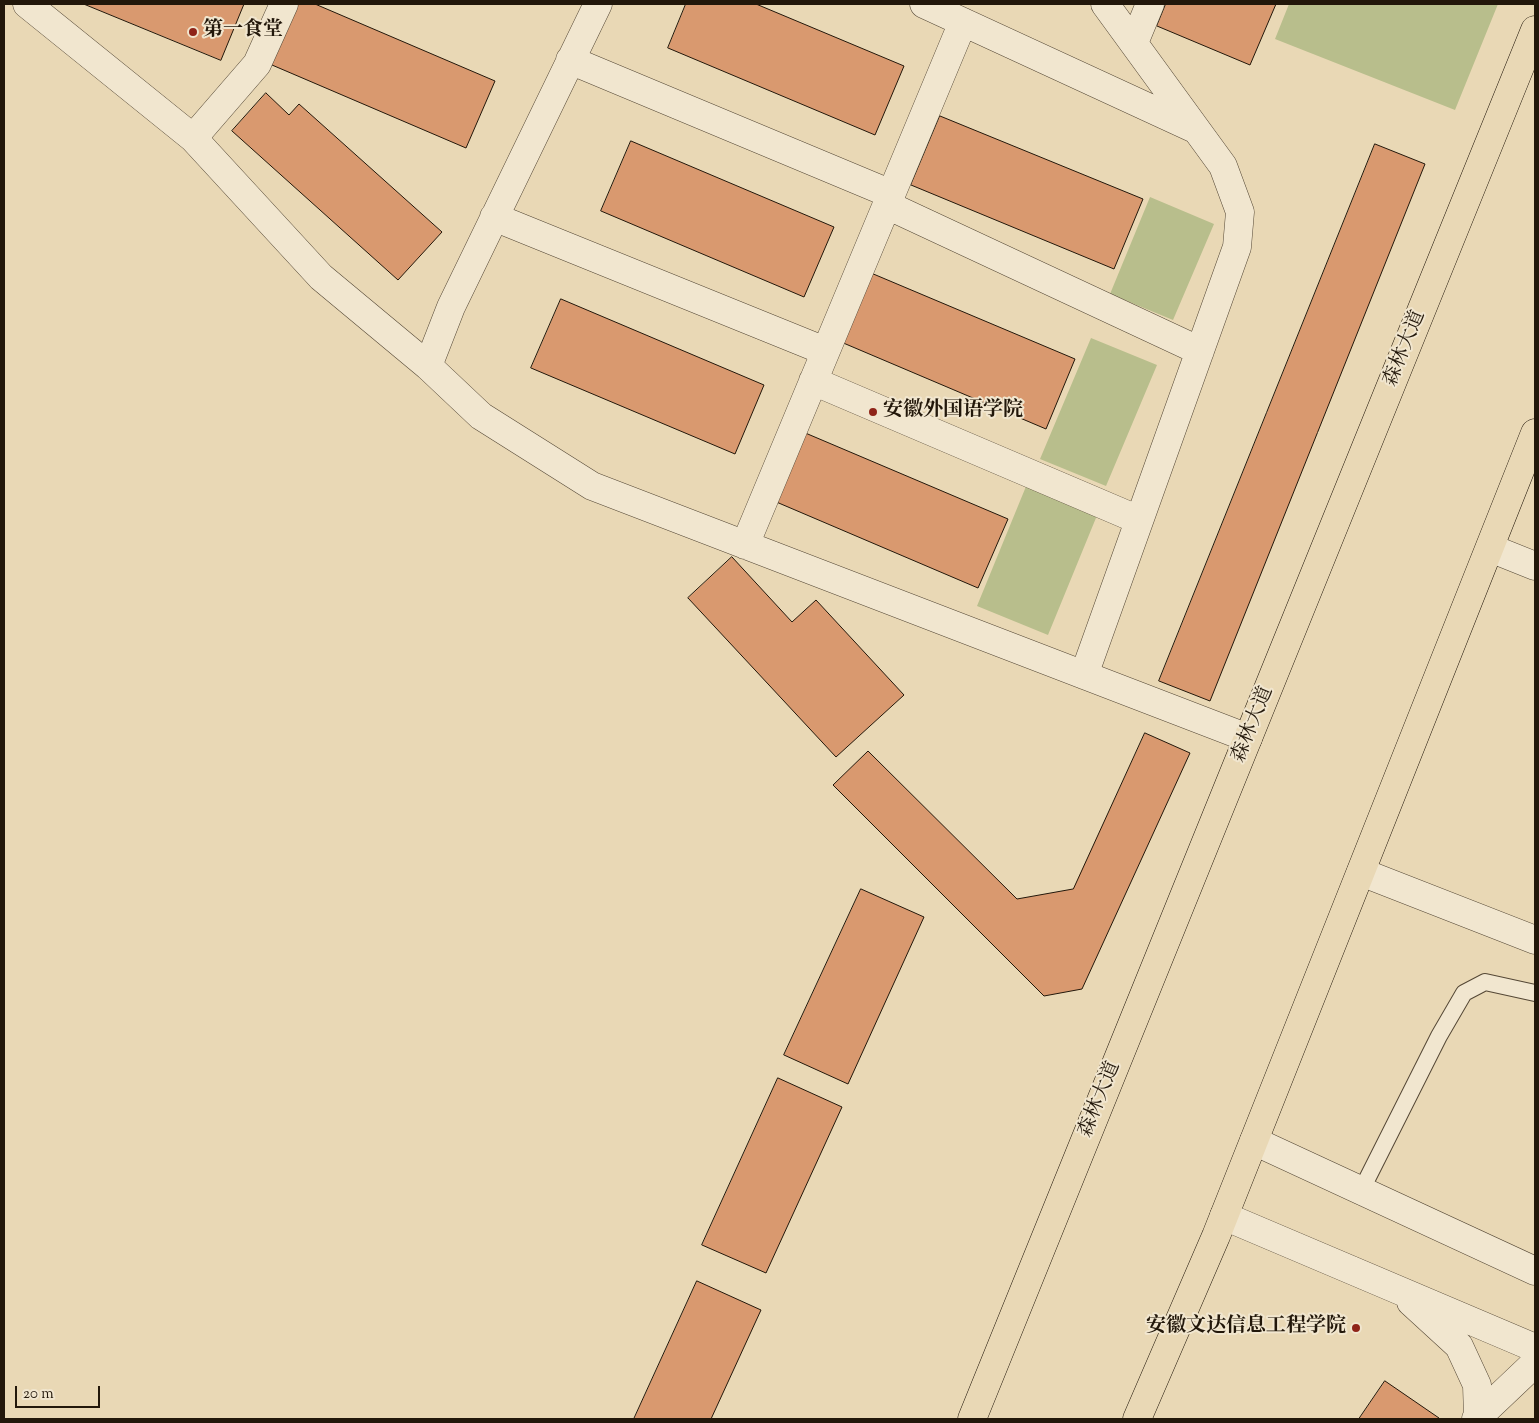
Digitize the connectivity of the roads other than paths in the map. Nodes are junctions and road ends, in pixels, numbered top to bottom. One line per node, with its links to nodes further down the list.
1 (284, 4): 12 (street)
2 (598, 4): 10 (street)
3 (924, 4): 7 (street)
4 (1106, 4): 9 (street)
5 (1150, 4): 9 (street)
6 (40, 8): 12 (street)
7 (963, 22): 11 (street); 13 (street)
8 (1535, 30): 25 (main road, 森林大道)
9 (1134, 43): 11 (street)
10 (570, 60): 13 (street); 14 (street)
11 (1197, 130): 16 (street)
12 (193, 138): 17 (street)
13 (889, 200): 15 (street); 16 (street)
14 (494, 217): 15 (street); 17 (street)
15 (826, 351): 18 (street)
16 (1200, 351): 20 (street)
17 (428, 366): 21 (street)
18 (813, 381): 20 (street); 21 (street)
19 (1535, 433): 22 (main road)
20 (1139, 520): 24 (street)
21 (744, 545): 24 (street)
22 (1490, 548): 23 (street); 26 (main road)
23 (1535, 566)
24 (1084, 675): 25 (street)
25 (1248, 738): 39 (main road, 森林大道)
26 (1361, 872): 27 (street); 29 (main road)
27 (1535, 940)
28 (1535, 993): 30 (lane)
29 (1254, 1141): 30 (street); 31 (main road)
30 (1361, 1191): 32 (street)
31 (1224, 1216): 35 (street); 40 (main road)
32 (1485, 1248): 33 (street); 34 (street)
33 (1535, 1250)
34 (1535, 1271)
35 (1394, 1288): 36 (street); 38 (street)
36 (1535, 1348)
37 (1535, 1363): 38 (street)
38 (1477, 1418)
39 (972, 1419)
40 (1137, 1419)

